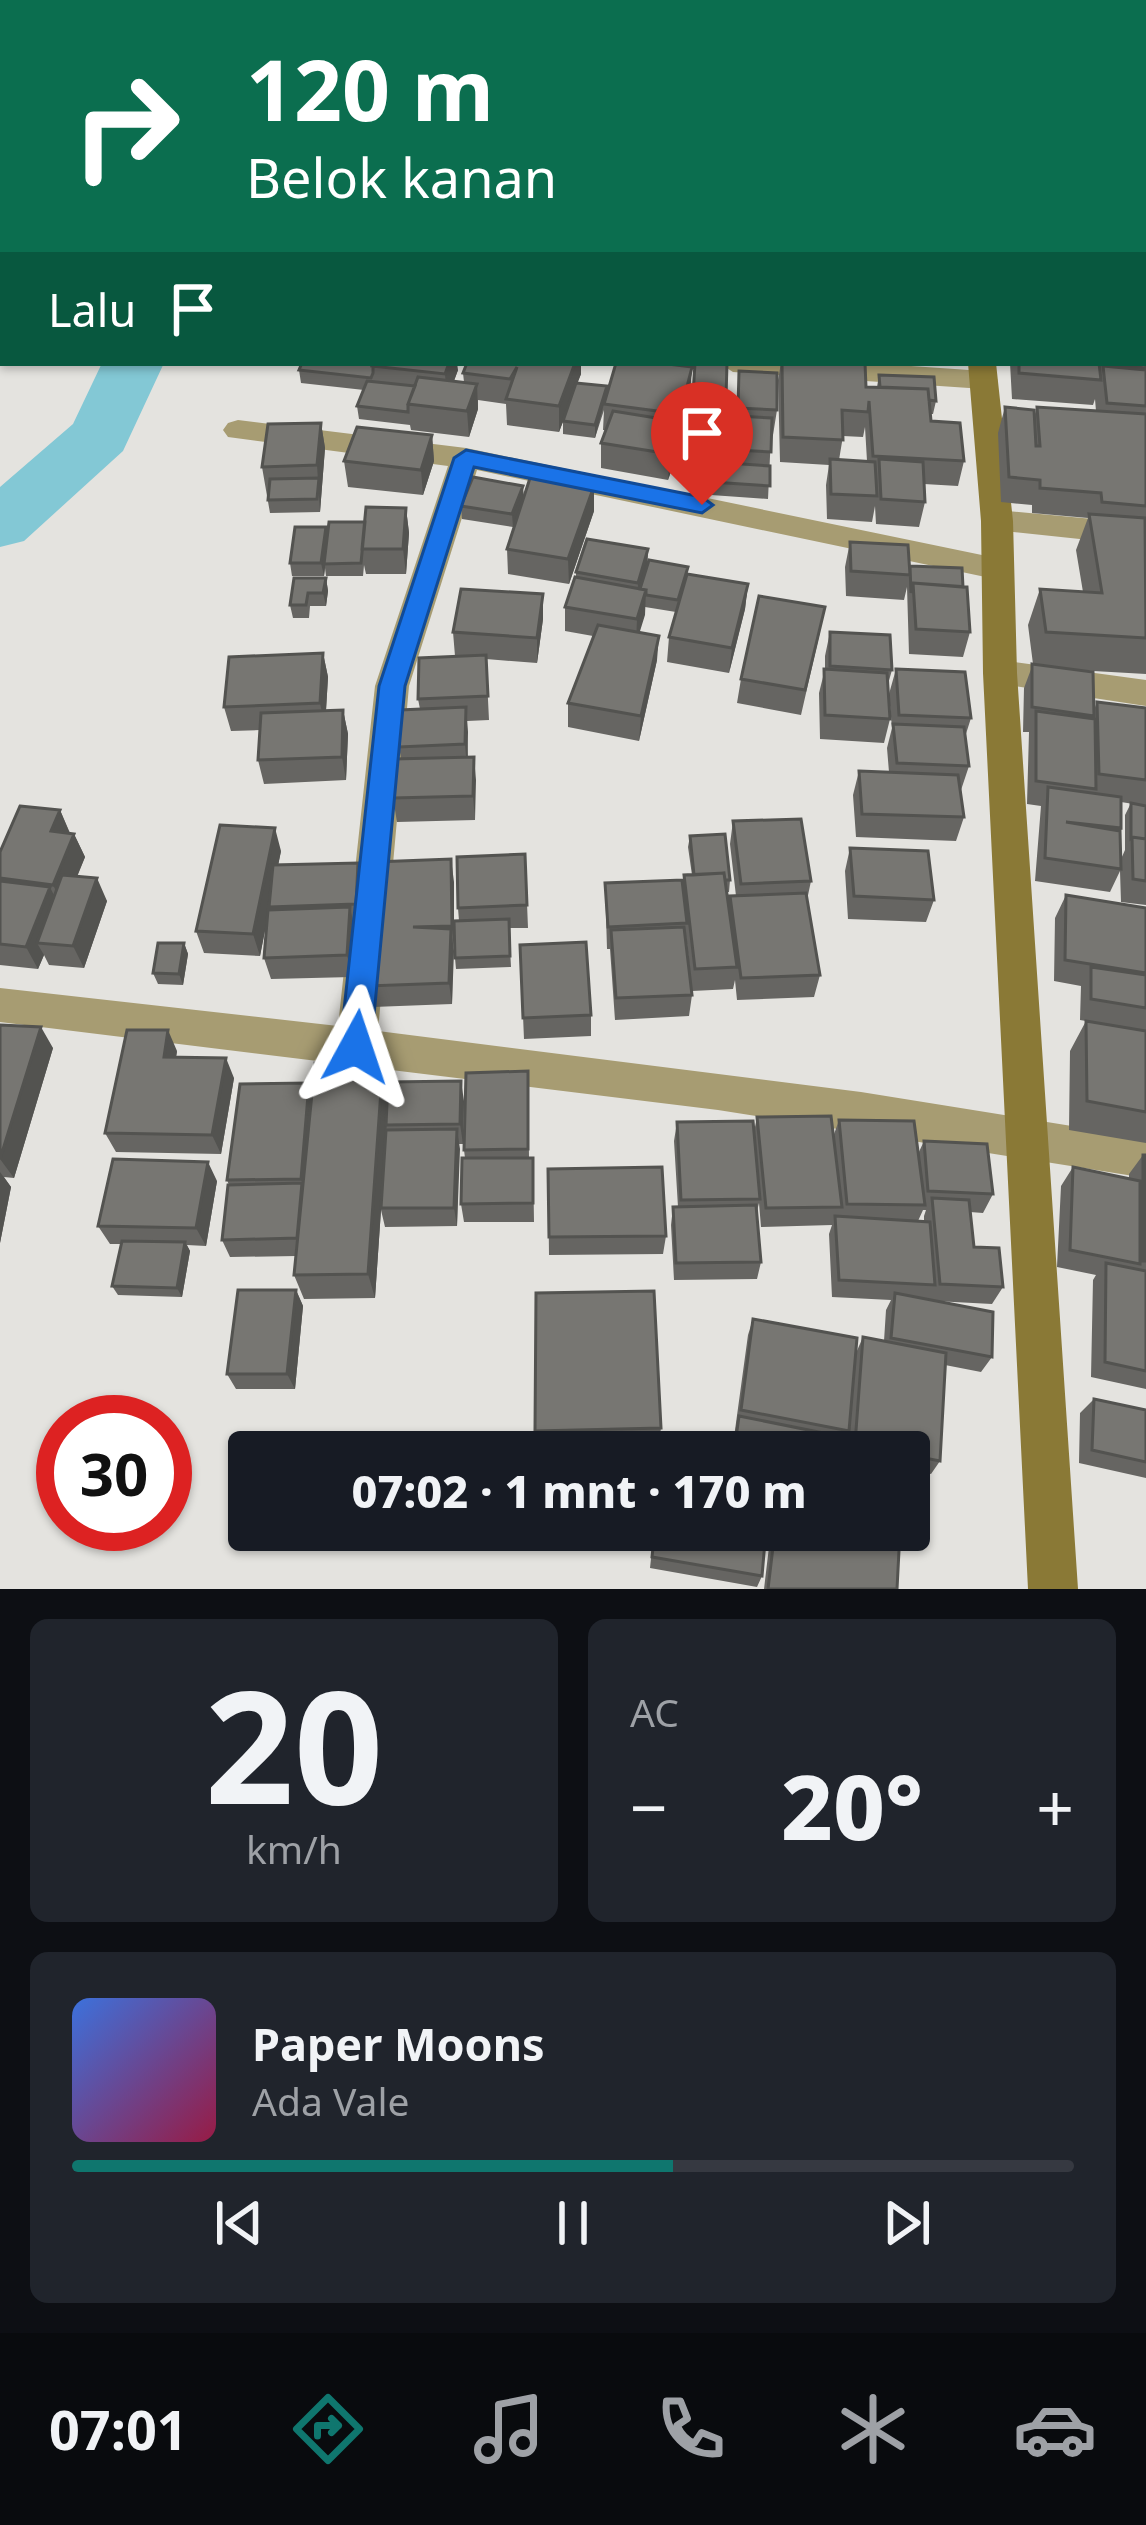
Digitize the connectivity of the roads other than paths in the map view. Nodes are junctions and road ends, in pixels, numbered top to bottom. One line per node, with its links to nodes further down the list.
1 (827, 366): 2 (street)
2 (983, 371): 5 (street)
3 (238, 430): 4 (street)
4 (466, 458): 7 (street); 11 (street)
5 (997, 521): 6 (street); 7 (street)
6 (1146, 536)
7 (994, 568): 8 (street)
8 (1000, 673): 9 (street); 12 (street)
9 (1146, 693)
10 (0, 1006): 11 (street)
11 (356, 1047): 12 (street)
12 (1025, 1136): 13 (street); 14 (street)
13 (1146, 1158)
14 (1053, 1589)

